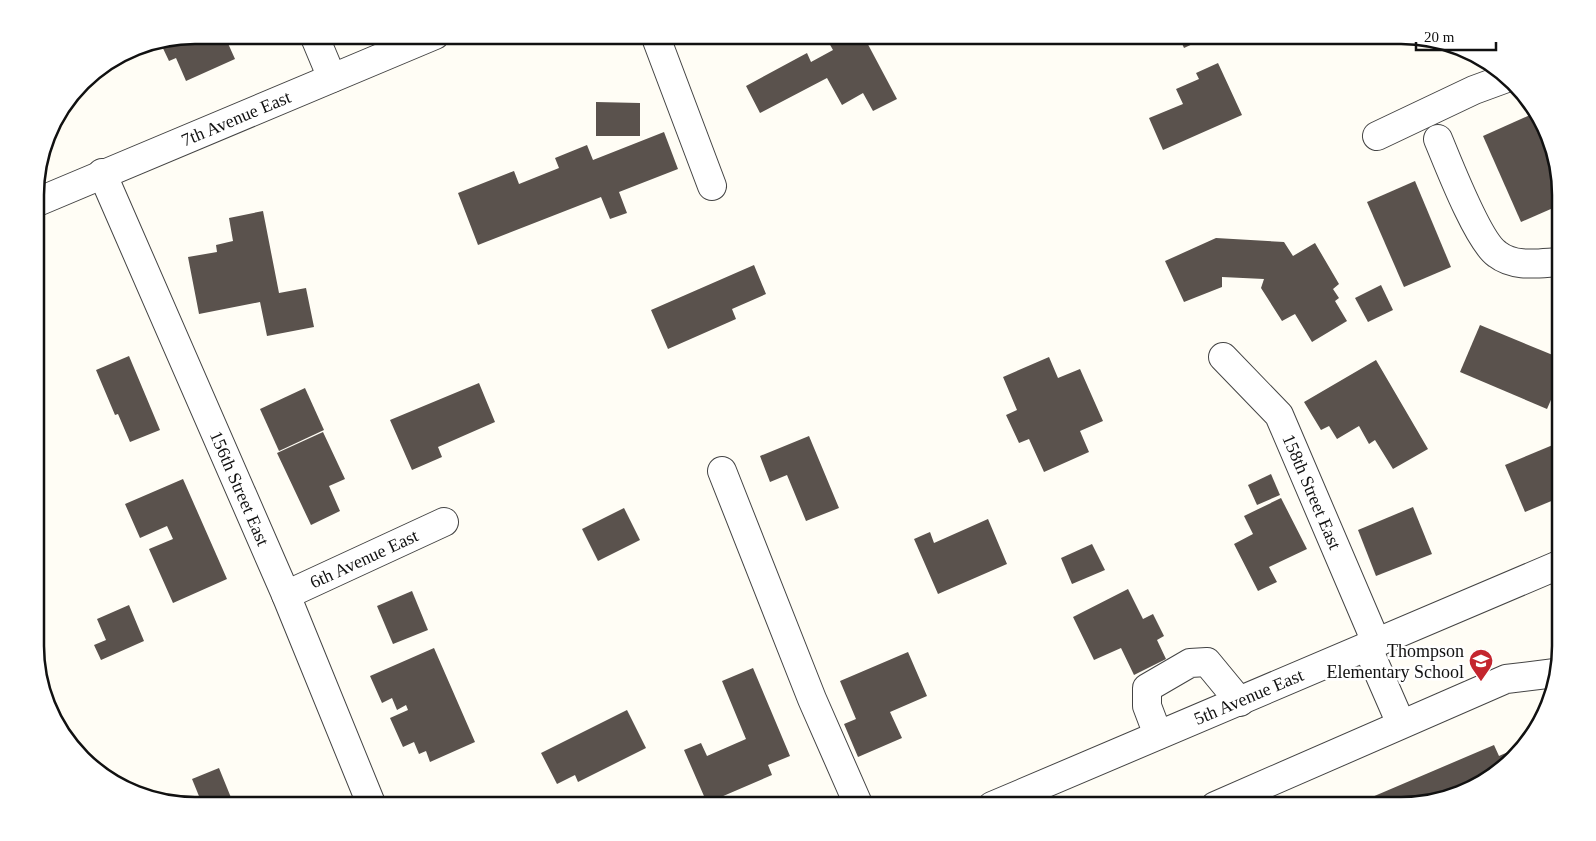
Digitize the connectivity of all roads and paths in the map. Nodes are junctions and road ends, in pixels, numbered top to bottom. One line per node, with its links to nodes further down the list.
1 (318, 44): 4 (street)
2 (413, 44): 4 (street, 7th Avenue East)
3 (659, 44): 9 (street)
4 (332, 78): 8 (street, 7th Avenue East)
5 (1500, 80): 6 (street)
6 (1377, 136)
7 (1438, 139): 11 (street)
8 (102, 173): 10 (street, 7th Avenue East); 16 (street, 156th Street East)
9 (712, 186)
10 (44, 199)
11 (1552, 262)
12 (1222, 357): 17 (street, 158th Street East)
13 (722, 471): 23 (street)
14 (444, 522): 16 (street, 6th Avenue East)
15 (1552, 568): 17 (street, 5th Avenue East)
16 (286, 596): 22 (street, 156th Street East)
17 (1371, 644): 19 (street, 5th Avenue East); 20 (street, 158th Street East)
18 (1549, 674): 20 (street)
19 (1240, 702): 21 (street, 5th Avenue East); 21 (street)
20 (1401, 724): 25 (street)
21 (1158, 735): 24 (street, 5th Avenue East)
22 (368, 797)
23 (855, 797)
24 (1013, 797)
25 (1235, 797)

